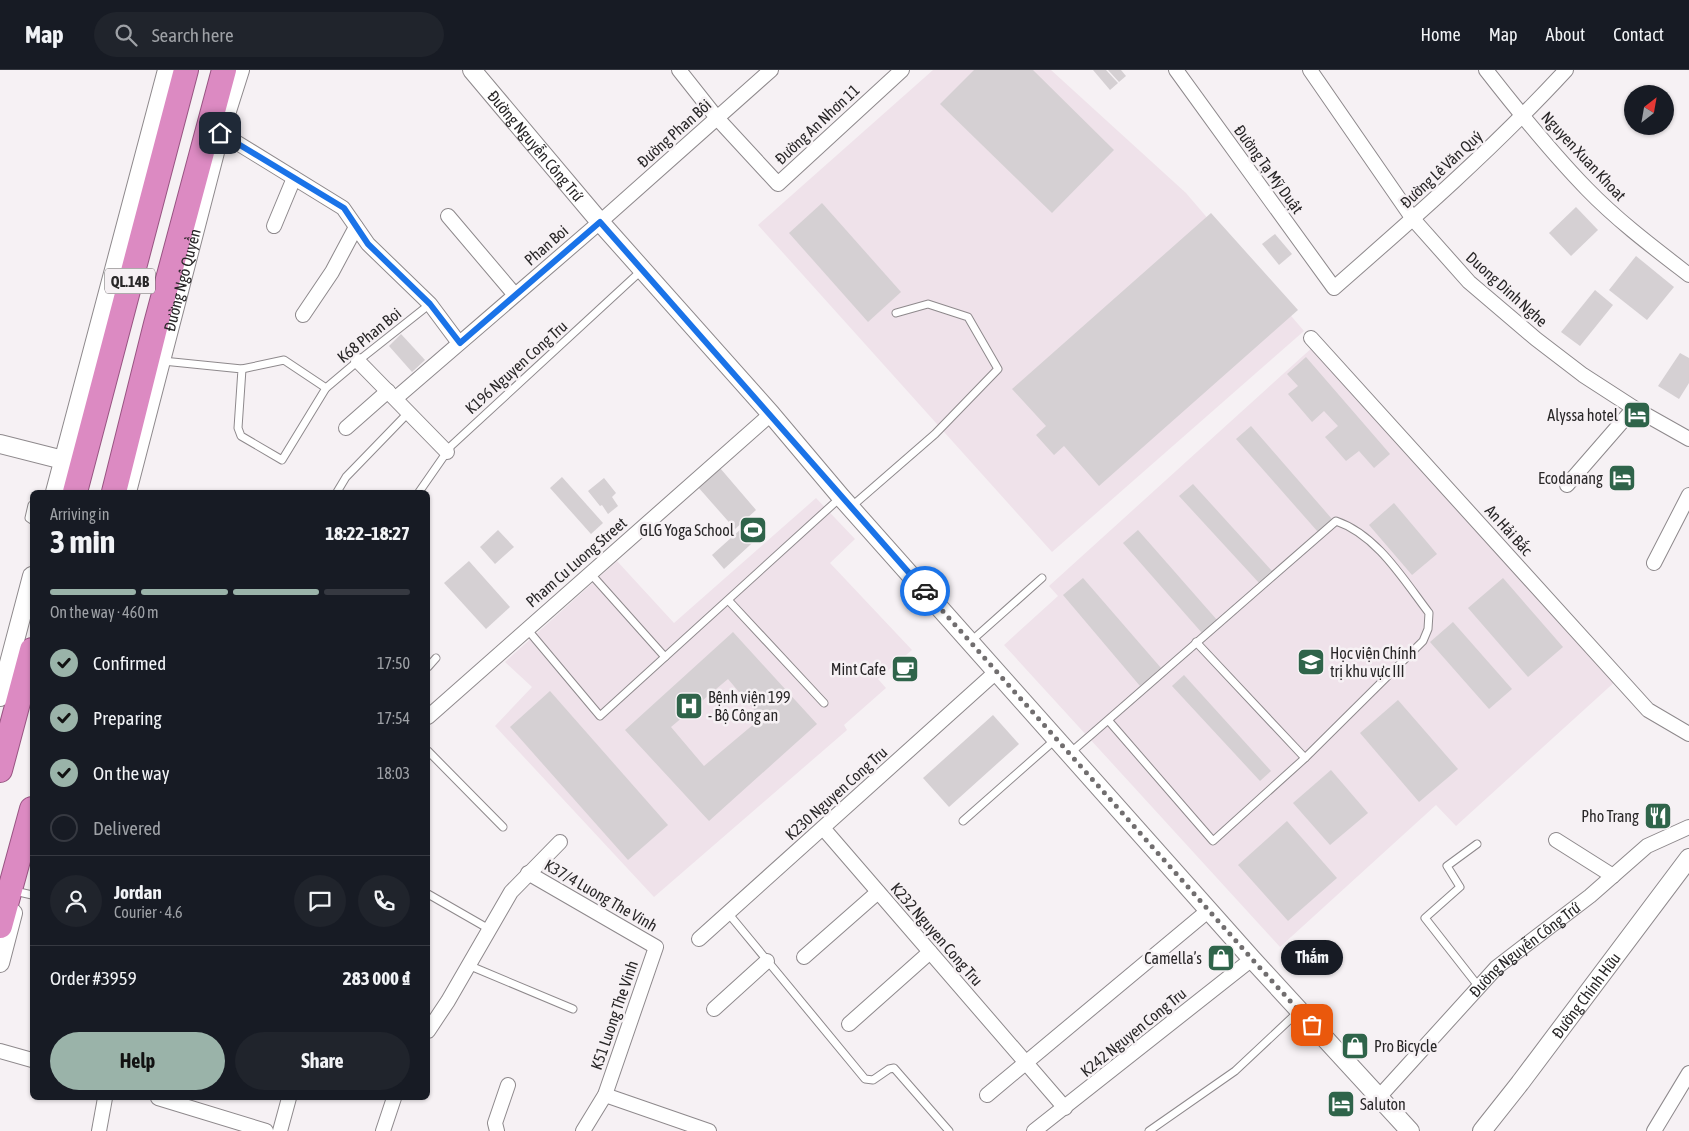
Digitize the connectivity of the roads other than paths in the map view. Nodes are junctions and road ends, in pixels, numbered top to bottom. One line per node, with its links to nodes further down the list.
1 (170, 70): 42 (highway, QL.14B)
2 (224, 70): 14 (highway, Đường Ngô Quyền / QL.14B)
3 (240, 70): 14 (street, Đường Ngô Quyền)
4 (472, 70): 18 (street, Đường Nguyễn Công Trứ)
5 (679, 70): 13 (street)
6 (771, 70): 13 (street, Đường Phan Bôi)
7 (902, 70): 13 (street, Đường An Nhơn 11)
8 (1176, 70): 23 (street, Đường Tạ Mỹ Duật)
9 (1310, 70): 17 (street, Duong Dinh Nghe)
10 (1486, 70): 12 (street, Nguyen Xuan Khoat)
11 (1566, 70): 12 (street, Đường Lê Văn Quý)
12 (1523, 117): 17 (street, Đường Lê Văn Quý); 22 (street, Nguyen Xuan Khoat)
13 (717, 118): 18 (street, Đường Phan Bôi)
14 (215, 130): 15 (street); 30 (highway, Đường Ngô Quyền / QL.14B)
15 (294, 178): 19 (street); 20 (street)
16 (448, 216): 24 (street)
17 (1413, 219): 23 (street, Đường Lê Văn Quý); 35 (street, Duong Dinh Nghe)
18 (600, 222): 21 (street, Đường Nguyễn Công Trứ); 24 (street, Phan Boi)
19 (274, 226)
20 (356, 227): 25 (street); 27 (street)
21 (642, 270): 37 (street, Đường Nguyễn Công Trứ); 41 (lane, K196 Nguyen Cong Tru)
22 (1689, 275)
23 (1334, 288)
24 (515, 295): 29 (street, Phan Boi)
25 (430, 304): 29 (street); 31 (lane, K68 Phan Boi)
26 (896, 313): 51 (lane)
27 (303, 315)
28 (1311, 338): 69 (street, An Hải Bắc)
29 (460, 343): 34 (street, Phan Boi)
30 (154, 360): 32 (lane); 46 (highway, Đường Ngô Quyền / QL.14B); 47 (street, Đường Ngô Quyền)
31 (358, 361): 33 (lane, K68 Phan Boi); 34 (street)
32 (242, 369): 33 (lane); 33 (lane, K68 Phan Boi)
33 (326, 388)
34 (392, 395): 36 (street); 38 (street, Phan Boi)
35 (1634, 408): 39 (street, Duong Dinh Nghe); 43 (street)
36 (409, 412): 41 (street); 48 (lane)
37 (770, 414): 51 (street, Đường Nguyễn Công Trứ); 53 (street, Pham Cu Luong Street)
38 (346, 428)
39 (1689, 439)
40 (0, 444): 42 (street)
41 (447, 452): 49 (lane, K196 Nguyen Cong Tru)
42 (73, 463): 44 (street); 45 (highway, QL.14B)
43 (1567, 485)
44 (56, 490)
45 (75, 490)
46 (115, 490)
47 (127, 490)
48 (338, 490)
49 (421, 490)
50 (1689, 495): 52 (street)
51 (846, 502): 56 (lane); 58 (street, Đường Nguyễn Công Trứ)
52 (1654, 562)
53 (590, 573): 57 (street, Pham Cu Luong Street); 60 (lane)
54 (1042, 578): 58 (lane)
55 (30, 584): 65 (street)
56 (729, 601): 60 (lane); 66 (lane)
57 (527, 629): 60 (lane); 67 (street, Pham Cu Luong Street)
58 (970, 642): 64 (street, Đường Nguyễn Công Trứ)
59 (1196, 642): 68 (lane); 73 (lane); 73 (lane)
60 (665, 657)
61 (30, 658): 74 (highway)
62 (436, 658): 63 (lane)
63 (430, 665)
64 (996, 672): 70 (street, Đường Nguyễn Công Trứ); 78 (street, K230 Nguyen Cong Tru)
65 (0, 697)
66 (824, 703)
67 (430, 713)
68 (1108, 720): 72 (lane); 73 (lane)
69 (1689, 734)
70 (1056, 739): 72 (street, Đường Nguyễn Công Trứ); 76 (lane)
71 (430, 753): 77 (lane)
72 (1069, 754): 90 (street, Đường Nguyễn Công Trứ)
73 (1305, 758)
74 (0, 770)
75 (30, 816): 92 (highway)
76 (963, 821)
77 (503, 827)
78 (823, 828): 87 (street, K232 Nguyen Cong Tru); 91 (street, K230 Nguyen Cong Tru)
79 (1689, 828): 86 (street, Đường Nguyễn Công Trứ)
80 (1556, 840): 86 (street)
81 (560, 842): 85 (street)
82 (1477, 844): 102 (lane)
83 (1689, 858): 132 (street, Đường Chính Hữu)
84 (30, 859): 88 (street)
85 (528, 873): 93 (street); 95 (street, K37/4 Luong The Vinh)
86 (1613, 876): 102 (street, Đường Nguyễn Công Trứ)
87 (878, 892): 96 (street, K232 Nguyen Cong Tru); 97 (street)
88 (26, 893): 100 (street)
89 (430, 895): 93 (lane)
90 (1209, 910): 98 (street, Đường Nguyễn Công Trứ); 110 (street)
91 (728, 913): 94 (street, K230 Nguyen Cong Tru); 99 (lane)
92 (0, 926)
93 (488, 929): 101 (street)
94 (699, 939)
95 (656, 947): 113 (street, K51 Luong The Vinh)
96 (930, 952): 106 (street); 110 (street, K232 Nguyen Cong Tru)
97 (804, 957)
98 (1252, 959): 105 (street, Đường Nguyễn Công Trứ); 120 (street, K242 Nguyen Cong Tru)
99 (768, 961): 104 (street); 129 (lane)
100 (0, 963)
101 (468, 965): 103 (lane); 107 (street)
102 (1479, 988): 115 (street, Đường Nguyễn Công Trứ)
103 (572, 1009)
104 (714, 1009)
105 (1299, 1010): 115 (street, Đường Nguyễn Công Trứ); 131 (lane)
106 (849, 1024)
107 (430, 1028)
108 (0, 1051): 109 (street)
109 (30, 1059)
110 (1025, 1063): 114 (street); 120 (street, K232 Nguyen Cong Tru)
111 (1689, 1073): 133 (street)
112 (508, 1085): 126 (street)
113 (605, 1095): 127 (street, K51 Luong The Vinh); 128 (street, K51 Luong The Vinh)
114 (988, 1095)
115 (1379, 1097): 121 (street, Đường Nguyễn Công Trứ)
116 (105, 1100): 122 (street)
117 (165, 1100): 123 (street)
118 (288, 1100): 124 (street)
119 (393, 1100): 125 (street)
120 (1065, 1108): 130 (street, K242 Nguyen Cong Tru)
121 (1405, 1129)
122 (99, 1131)
123 (266, 1131)
124 (280, 1131)
125 (383, 1131)
126 (497, 1131)
127 (583, 1131)
128 (709, 1131)
129 (949, 1131)
130 (1034, 1131)
131 (1149, 1131)
132 (1482, 1131)
133 (1654, 1131)

